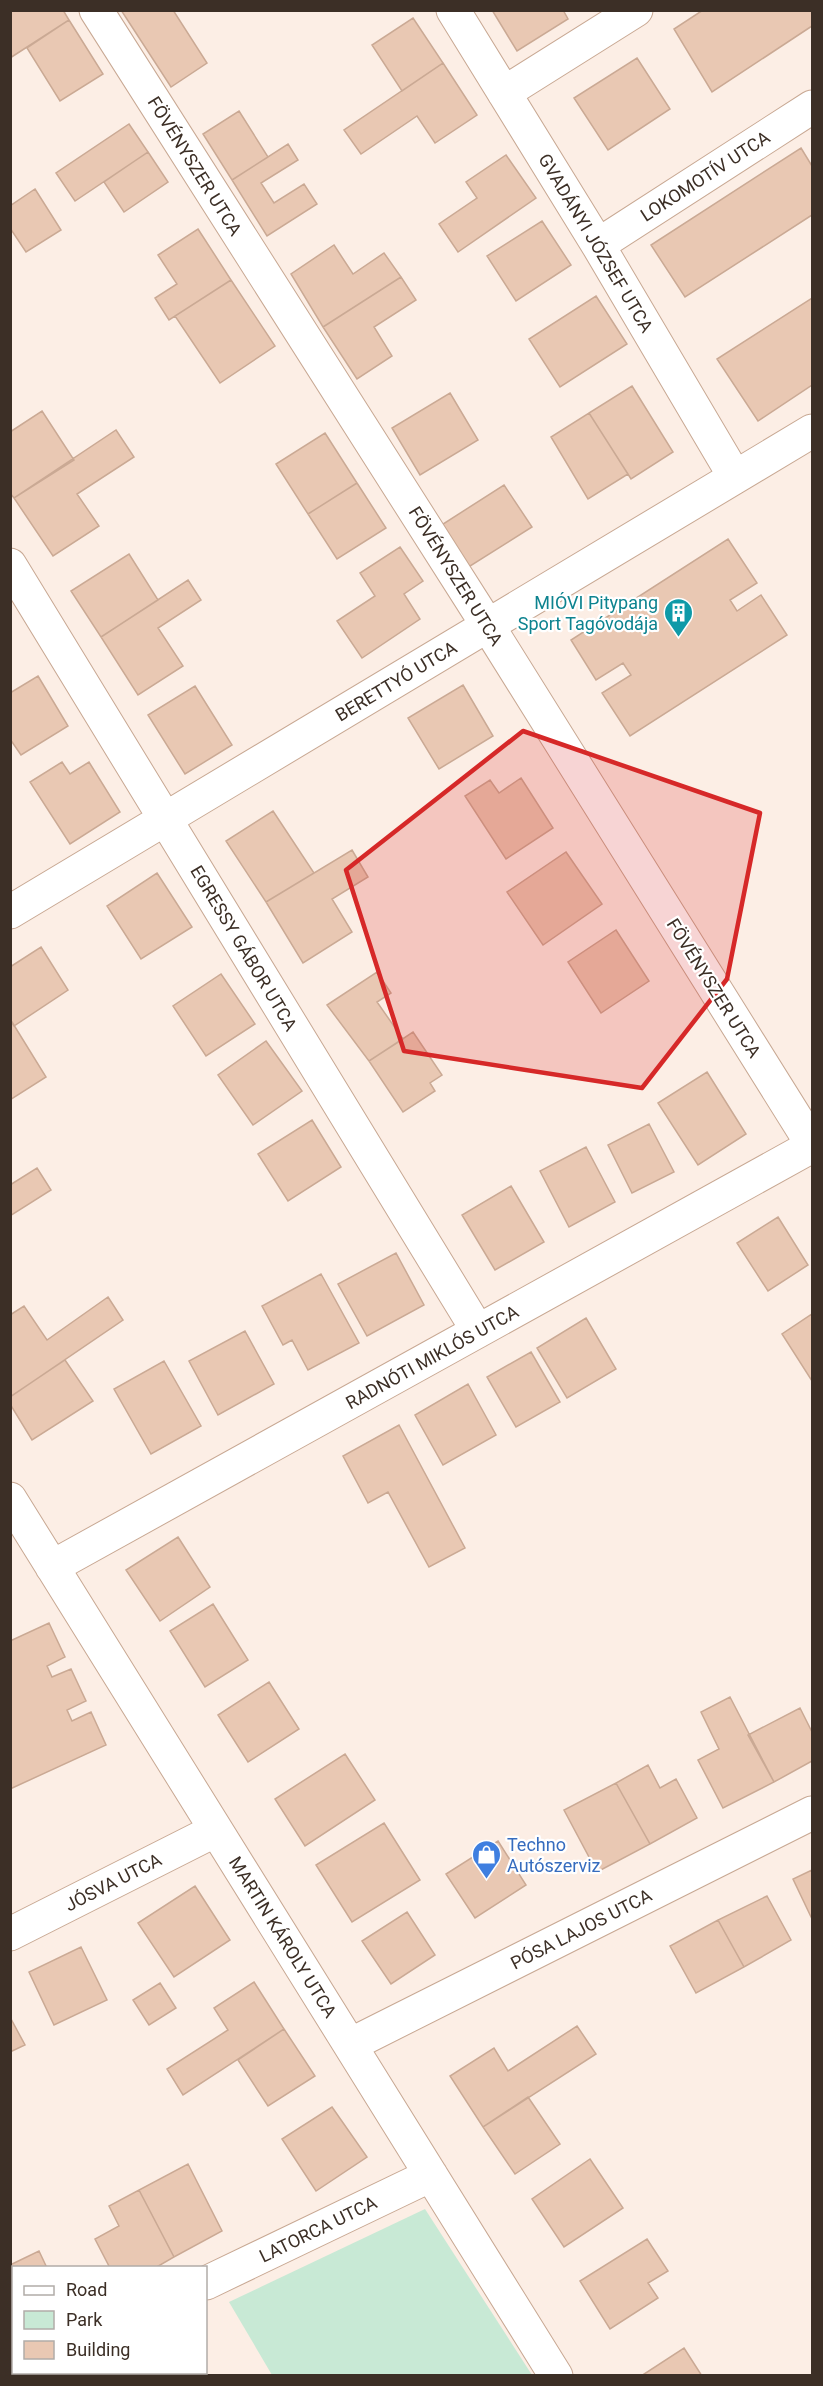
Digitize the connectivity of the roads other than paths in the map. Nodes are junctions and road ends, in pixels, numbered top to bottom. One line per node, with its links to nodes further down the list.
1 (96, 10): 10 (street, FÖVÉNYSZER UTCA)
2 (453, 10): 4 (street, GVADÁNYI JÓZSEF UTCA)
3 (636, 10): 4 (street)
4 (504, 93): 6 (street, GVADÁNYI JÓZSEF UTCA)
5 (813, 107): 6 (street, LOKOMOTÍV UTCA)
6 (598, 245): 8 (street, GVADÁNYI JÓZSEF UTCA)
7 (813, 431): 8 (street, BERETTYÓ UTCA)
8 (735, 477): 10 (street, BERETTYÓ UTCA)
9 (10, 566): 11 (street, EGRESSY GÁBOR UTCA)
10 (488, 626): 11 (street, BERETTYÓ UTCA); 13 (street, FÖVÉNYSZER UTCA)
11 (165, 819): 12 (street, BERETTYÓ UTCA); 14 (street, EGRESSY GÁBOR UTCA)
12 (10, 912)
13 (813, 1145): 14 (street, RADNÓTI MIKLÓS UTCA)
14 (478, 1331): 16 (street, RADNÓTI MIKLÓS UTCA)
15 (10, 1499): 16 (street, MARTIN KÁROLY UTCA)
16 (52, 1567): 18 (street, MARTIN KÁROLY UTCA)
17 (813, 1813): 20 (street, PÓSA LAJOS UTCA)
18 (216, 1830): 19 (street, JÓSVA UTCA); 20 (street, MARTIN KÁROLY UTCA)
19 (10, 1934)
20 (350, 2045): 21 (street, MARTIN KÁROLY UTCA)
21 (431, 2175): 22 (street, LATORCA UTCA); 23 (street, MARTIN KÁROLY UTCA)
22 (207, 2283)
23 (556, 2376)

